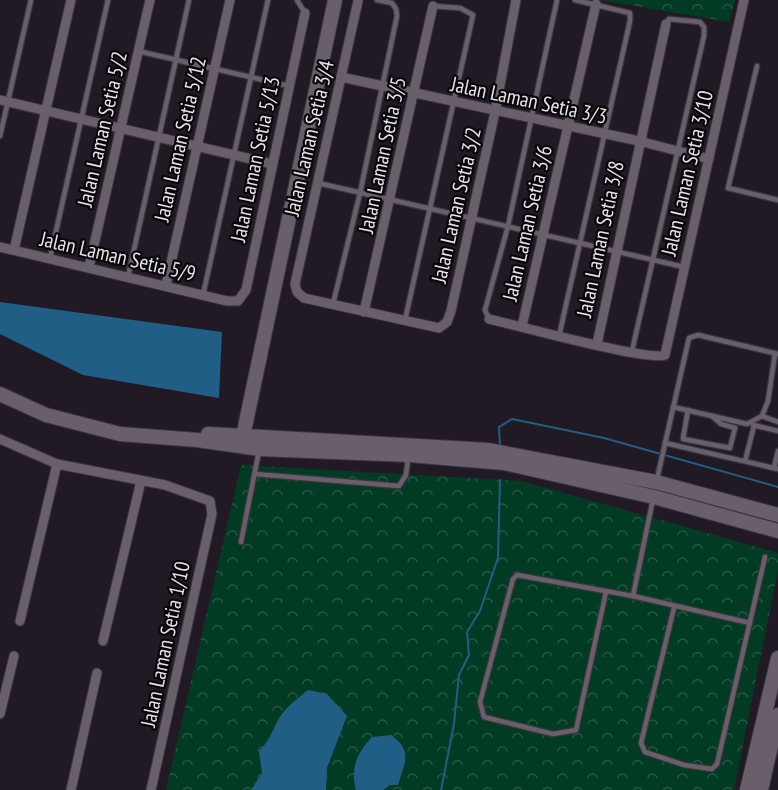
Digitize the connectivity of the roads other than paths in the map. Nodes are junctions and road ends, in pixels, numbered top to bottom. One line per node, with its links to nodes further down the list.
1 (31, 0): 29 (lane)
2 (71, 0): 31 (street)
3 (108, 0): 34 (lane)
4 (150, 0): 20 (street, Jalan Laman Setia 5/2)
5 (189, 0): 21 (lane)
6 (230, 0): 23 (street, Jalan Laman Setia 5/12)
7 (268, 0): 24 (lane)
8 (297, 0): 18 (lane)
9 (335, 0): 77 (street)
10 (358, 0): 25 (street, Jalan Laman Setia 3/4)
11 (377, 0): 27 (lane)
12 (516, 0): 32 (street, Jalan Laman Setia 3/2)
13 (557, 0): 33 (lane)
14 (575, 0): 16 (lane)
15 (744, 0): 44 (street, Jalan Laman Setia 3/10)
16 (596, 4): 35 (street, Jalan Laman Setia 3/6); 37 (lane)
17 (433, 6): 28 (street, Jalan Laman Setia 3/5); 30 (lane)
18 (305, 13): 26 (street, Jalan Laman Setia 5/13)
19 (666, 24): 40 (street, Jalan Laman Setia 3/8); 42 (lane)
20 (138, 51): 21 (lane); 36 (street, Jalan Laman Setia 5/2)
21 (175, 60): 23 (lane); 39 (lane)
22 (757, 66): 49 (lane)
23 (214, 69): 24 (lane); 41 (street, Jalan Laman Setia 5/12)
24 (250, 77): 26 (lane); 43 (lane)
25 (341, 77): 27 (street, Jalan Laman Setia 3/3); 46 (street, Jalan Laman Setia 3/4)
26 (289, 86): 45 (street, Jalan Laman Setia 5/13)
27 (383, 86): 28 (street, Jalan Laman Setia 3/3); 47 (lane)
28 (414, 94): 30 (street, Jalan Laman Setia 3/3); 48 (street, Jalan Laman Setia 3/5)
29 (4, 101): 31 (street); 38 (lane)
30 (455, 103): 32 (street, Jalan Laman Setia 3/3); 50 (lane)
31 (45, 111): 34 (street); 56 (street)
32 (495, 112): 33 (street, Jalan Laman Setia 3/3); 51 (street, Jalan Laman Setia 3/2)
33 (532, 119): 35 (street, Jalan Laman Setia 3/3); 52 (lane)
34 (81, 120): 36 (street); 58 (lane)
35 (567, 127): 37 (street, Jalan Laman Setia 3/3); 53 (street, Jalan Laman Setia 3/6)
36 (120, 129): 39 (street); 60 (street, Jalan Laman Setia 5/2)
37 (605, 135): 40 (street, Jalan Laman Setia 3/3); 54 (lane)
38 (0, 136)
39 (157, 137): 41 (street); 62 (lane)
40 (639, 141): 42 (street, Jalan Laman Setia 3/3); 57 (street, Jalan Laman Setia 3/8)
41 (197, 147): 43 (street); 63 (street, Jalan Laman Setia 5/12)
42 (678, 152): 44 (street, Jalan Laman Setia 3/3); 59 (lane)
43 (233, 155): 45 (street); 64 (lane)
44 (709, 159): 61 (street, Jalan Laman Setia 3/10)
45 (272, 164): 65 (street, Jalan Laman Setia 5/13)
46 (318, 183): 47 (lane); 66 (street, Jalan Laman Setia 3/4)
47 (360, 193): 48 (lane); 66 (lane)
48 (391, 199): 50 (lane); 67 (street, Jalan Laman Setia 3/5)
49 (778, 200)
50 (432, 207): 51 (lane); 69 (lane)
51 (470, 218): 52 (lane); 69 (street, Jalan Laman Setia 3/2)
52 (508, 226): 53 (lane); 68 (lane)
53 (543, 233): 54 (lane); 70 (street, Jalan Laman Setia 3/6)
54 (580, 242): 57 (lane); 71 (lane)
55 (0, 247): 56 (street, Jalan Laman Setia 5/9)
56 (14, 250): 58 (street, Jalan Laman Setia 5/9)
57 (617, 251): 59 (lane); 72 (street, Jalan Laman Setia 3/8)
58 (50, 258): 60 (street, Jalan Laman Setia 5/9)
59 (652, 259): 61 (lane); 73 (lane)
60 (89, 267): 62 (street, Jalan Laman Setia 5/9)
61 (684, 267): 73 (street, Jalan Laman Setia 3/10)
62 (128, 277): 63 (street, Jalan Laman Setia 5/9)
63 (166, 285): 64 (street, Jalan Laman Setia 5/9)
64 (203, 295): 65 (street, Jalan Laman Setia 5/9)
65 (227, 301)
66 (333, 304): 67 (street)
67 (364, 312): 69 (street)
68 (489, 319): 70 (street)
69 (405, 322)
70 (522, 326): 71 (street)
71 (559, 336): 72 (street)
72 (597, 344): 73 (street)
73 (631, 353)
74 (777, 354): 78 (lane); 81 (lane)
75 (0, 388): 86 (street)
76 (0, 394): 88 (street)
77 (251, 395): 86 (street); 88 (street)
78 (674, 407): 79 (lane); 89 (lane)
79 (688, 410): 80 (lane); 90 (lane)
80 (712, 416): 83 (lane); 90 (lane)
81 (762, 416): 82 (lane); 83 (lane)
82 (778, 422)
83 (747, 424): 84 (lane)
84 (754, 426): 85 (lane); 95 (lane)
85 (778, 431)
86 (208, 434): 88 (street)
87 (0, 439): 96 (street)
88 (242, 440): 91 (street); 100 (street)
89 (665, 443): 93 (lane); 100 (lane)
90 (703, 443): 93 (lane)
91 (260, 449): 94 (street); 98 (lane)
92 (778, 451): 97 (lane)
93 (709, 453): 95 (lane)
94 (409, 455): 98 (lane); 101 (street)
95 (745, 461): 97 (lane)
96 (57, 464): 99 (street); 109 (street)
97 (776, 469)
98 (255, 474): 104 (lane)
99 (141, 481): 111 (street); 119 (street, Jalan Laman Setia 1/10)
100 (656, 482): 101 (lane); 102 (street)
101 (654, 497): 103 (street); 107 (lane)
102 (778, 514)
103 (777, 531)
104 (241, 542)
105 (765, 557): 110 (lane)
106 (606, 592): 106 (lane); 107 (lane)
107 (633, 596): 108 (lane)
108 (674, 608): 110 (lane); 110 (lane)
109 (20, 621)
110 (750, 623)
111 (103, 641)
112 (14, 656): 116 (street)
113 (778, 658): 115 (street)
114 (97, 673): 118 (street)
115 (774, 693): 120 (street)
116 (0, 714)
117 (778, 715): 121 (street)
118 (70, 790)
119 (151, 790)
120 (747, 790)
121 (761, 790)

